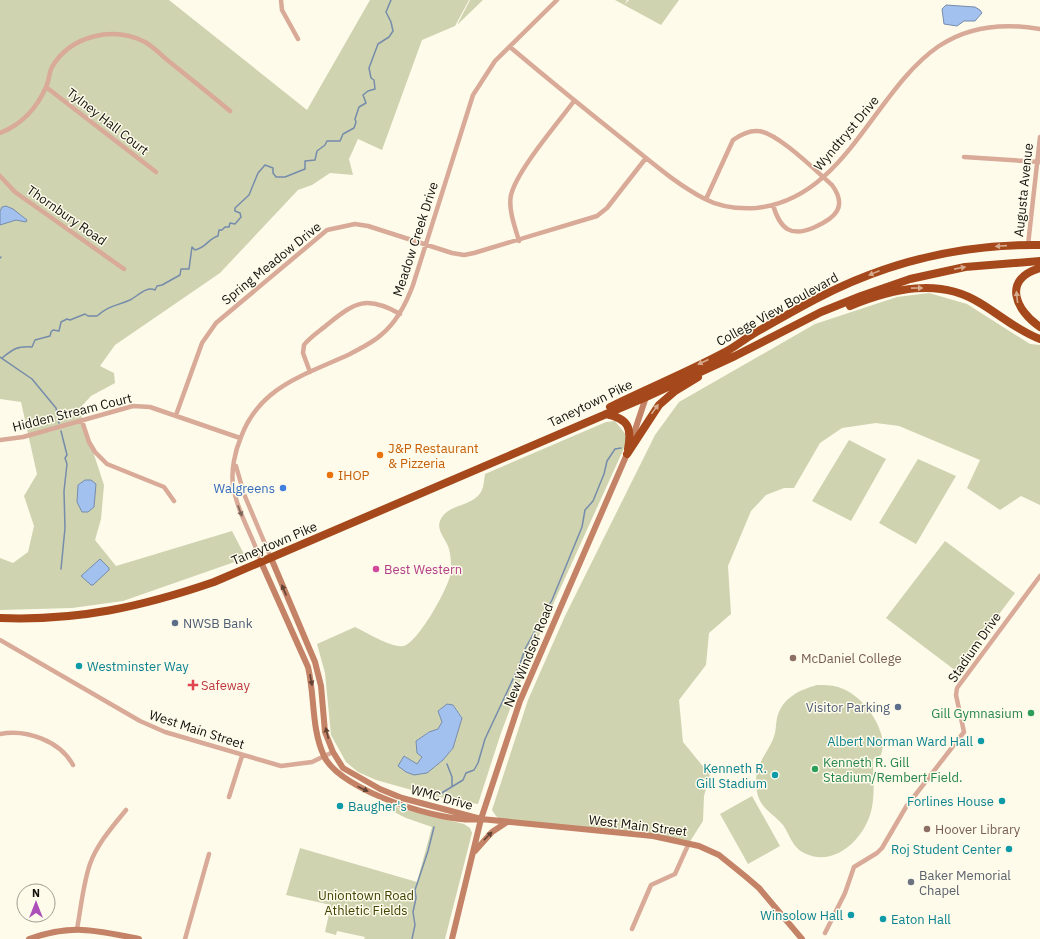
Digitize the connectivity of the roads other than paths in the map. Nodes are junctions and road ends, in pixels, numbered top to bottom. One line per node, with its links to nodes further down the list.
1 (281, 0): 4 (street)
2 (557, 0): 5 (street, Meadow Creek Drive)
3 (1040, 30): 16 (street, Wyndtryst Drive)
4 (298, 39)
5 (510, 47): 7 (street, Wyndtryst Drive); 20 (street, Meadow Creek Drive)
6 (46, 87): 8 (street); 9 (street); 14 (street, Tylney Hall Court)
7 (574, 101): 12 (street, Wyndtryst Drive); 19 (street)
8 (230, 111)
9 (0, 133)
10 (1040, 136): 13 (street, Augusta Avenue)
11 (964, 157): 13 (street)
12 (646, 158): 17 (street, Wyndtryst Drive); 19 (street, Spring Meadow Drive)
13 (1039, 162): 21 (street, Augusta Avenue)
14 (156, 172)
15 (0, 176): 25 (street, Thornbury Road)
16 (824, 177): 17 (street); 18 (street, Wyndtryst Drive); 18 (street)
17 (706, 199): 18 (street, Wyndtryst Drive)
18 (773, 205)
19 (519, 240): 20 (street, Spring Meadow Drive)
20 (426, 244): 26 (street, Meadow Creek Drive); 35 (street, Spring Meadow Drive)
21 (1028, 245): 22 (highway, College View Boulevard); 32 (highway, College View Boulevard, one-way to 32)
22 (1040, 245)
23 (1040, 261): 29 (highway, College View Boulevard, one-way to 23)
24 (1040, 268): 27 (highway, one-way to 24)
25 (124, 269)
26 (400, 314): 31 (street, Meadow Creek Drive); 31 (street)
27 (1040, 327)
28 (1040, 339): 29 (highway, one-way to 28)
29 (750, 348): 30 (highway, College View Boulevard)
30 (735, 356): 33 (highway, College View Boulevard); 40 (highway, one-way to 30)
31 (310, 372): 37 (street, Meadow Creek Drive)
32 (648, 388): 33 (main road, New Windsor Road); 39 (highway, Taneytown Pike)
33 (646, 397): 34 (highway, Taneytown Pike); 40 (main road, New Windsor Road)
34 (606, 414): 39 (highway, Taneytown Pike); 40 (highway)
35 (176, 415): 36 (street, Hidden Stream Court); 37 (street, Hidden Stream Court)
36 (82, 421): 38 (street, Hidden Stream Court); 42 (street)
37 (240, 438): 41 (street, Meadow Creek Drive)
38 (0, 440)
39 (543, 440): 43 (highway, Taneytown Pike)
40 (627, 454): 55 (main road, New Windsor Road)
41 (235, 459): 43 (street, Meadow Creek Drive); 44 (street, Meadow Creek Drive, one-way to 44)
42 (174, 502)
43 (271, 558): 44 (highway, Taneytown Pike); 49 (main road, WMC Drive, one-way to 43)
44 (262, 562): 46 (highway, Taneytown Pike); 51 (main road, WMC Drive, one-way to 51)
45 (1040, 576): 62 (street, Stadium Drive)
46 (0, 618)
47 (0, 640): 50 (street, West Main Street)
48 (0, 734): 52 (street)
49 (333, 752): 51 (street, West Main Street); 55 (main road, WMC Drive)
50 (242, 756): 51 (street, West Main Street); 53 (street)
51 (324, 757): 55 (main road, WMC Drive, one-way to 55)
52 (73, 765)
53 (230, 797)
54 (126, 810): 60 (street)
55 (481, 819): 56 (main road, West Main Street); 59 (main road, New Windsor Road)
56 (507, 822): 57 (main road, West Main Street); 59 (main road, one-way to 56)
57 (689, 843): 61 (street); 67 (main road, West Main Street)
58 (209, 854): 65 (street)
59 (473, 854): 66 (main road, New Windsor Road)
60 (77, 929): 63 (main road); 64 (main road)
61 (632, 929)
62 (825, 933)
63 (29, 939)
64 (139, 939)
65 (185, 939)
66 (452, 939)
67 (802, 939)

